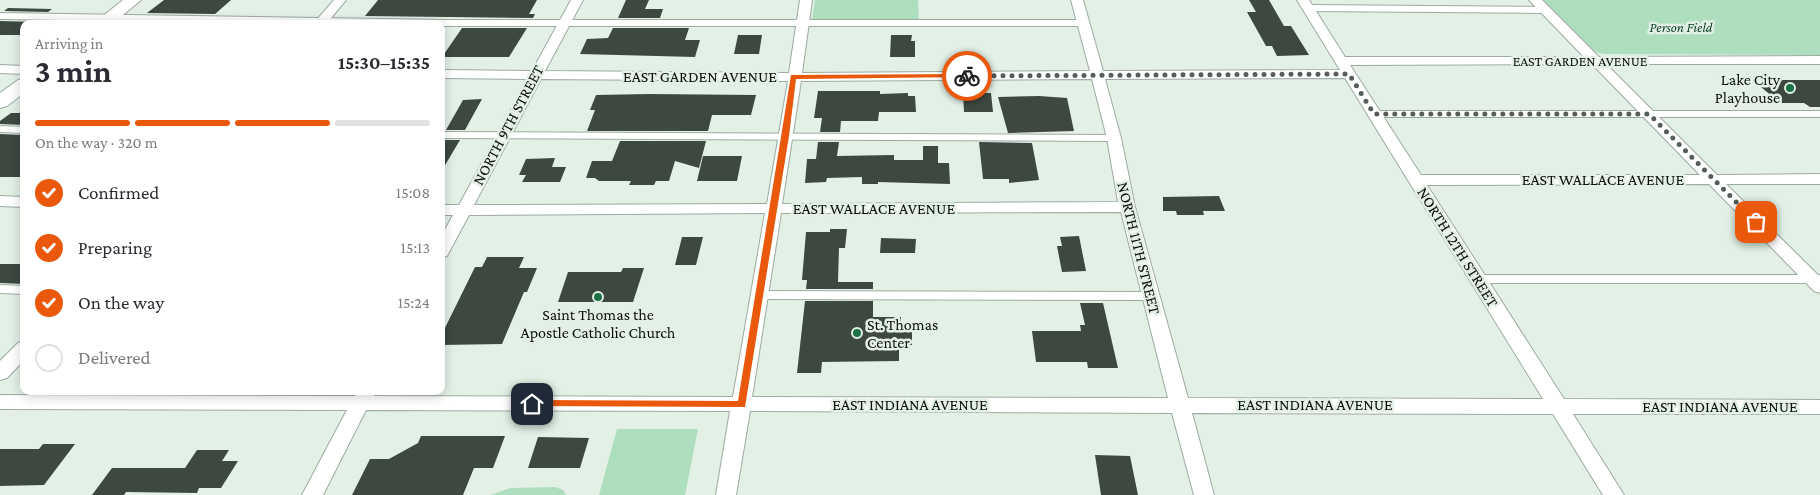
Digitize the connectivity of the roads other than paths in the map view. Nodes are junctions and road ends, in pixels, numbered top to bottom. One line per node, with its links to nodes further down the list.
1 (132, 0): 10 (street)
2 (340, 0): 11 (street)
3 (577, 0): 13 (street, NORTH 9TH STREET)
4 (806, 0): 14 (street)
5 (1077, 0): 15 (street, NORTH 11TH STREET)
6 (1305, 4): 7 (lane); 18 (street, NORTH 12TH STREET)
7 (1541, 5): 17 (street)
8 (0, 16): 9 (lane)
9 (84, 20)
10 (106, 20)
11 (322, 20)
12 (445, 21): 13 (lane)
13 (566, 21): 14 (lane); 22 (street, NORTH 9TH STREET)
14 (802, 22): 15 (lane); 24 (street)
15 (1083, 23): 23 (street, NORTH 11TH STREET)
16 (1820, 60): 17 (street, EAST GARDEN AVENUE)
17 (1595, 61): 18 (street, EAST GARDEN AVENUE); 28 (street)
18 (1345, 67): 23 (street, EAST GARDEN AVENUE); 27 (street, NORTH 12TH STREET)
19 (0, 69): 20 (street)
20 (20, 70)
21 (445, 74): 22 (street, EAST GARDEN AVENUE)
22 (535, 75): 24 (street, EAST GARDEN AVENUE); 33 (street, NORTH 9TH STREET)
23 (1097, 75): 24 (street, EAST GARDEN AVENUE); 35 (street, NORTH 11TH STREET)
24 (793, 77): 34 (street)
25 (20, 87): 26 (street)
26 (0, 102)
27 (1374, 114): 28 (lane); 38 (street, NORTH 12TH STREET)
28 (1649, 114): 29 (lane); 36 (street)
29 (1820, 114)
30 (0, 129): 31 (lane)
31 (20, 130)
32 (445, 135): 33 (lane)
33 (503, 136): 34 (lane); 44 (street, NORTH 9TH STREET)
34 (786, 136): 35 (lane); 42 (street)
35 (1114, 138): 41 (street, NORTH 11TH STREET)
36 (1714, 179): 37 (street, EAST WALLACE AVENUE); 38 (street, EAST WALLACE AVENUE); 47 (street)
37 (1820, 179)
38 (1416, 180): 46 (street, NORTH 12TH STREET)
39 (0, 201): 40 (street)
40 (20, 202)
41 (1127, 207): 42 (street, EAST WALLACE AVENUE); 51 (street, NORTH 11TH STREET)
42 (774, 208): 44 (street, EAST WALLACE AVENUE); 50 (street)
43 (445, 210): 44 (street, EAST WALLACE AVENUE)
44 (463, 210): 45 (street, NORTH 9TH STREET)
45 (445, 244)
46 (1478, 279): 47 (lane); 58 (street, NORTH 12TH STREET)
47 (1817, 282)
48 (0, 290): 49 (lane)
49 (20, 290)
50 (760, 295): 51 (lane); 56 (street)
51 (1151, 296): 57 (street, NORTH 11TH STREET)
52 (20, 352): 53 (street)
53 (0, 373)
54 (363, 397): 55 (street, EAST INDIANA AVENUE); 56 (street, EAST INDIANA AVENUE); 60 (street)
55 (0, 402)
56 (742, 404): 57 (street, EAST INDIANA AVENUE); 61 (street)
57 (1180, 404): 58 (street, EAST INDIANA AVENUE); 62 (street, NORTH 11TH STREET)
58 (1558, 405): 59 (street, EAST INDIANA AVENUE); 63 (street, NORTH 12TH STREET)
59 (1820, 407)
60 (312, 495)
61 (726, 495)
62 (1204, 495)
63 (1614, 495)

